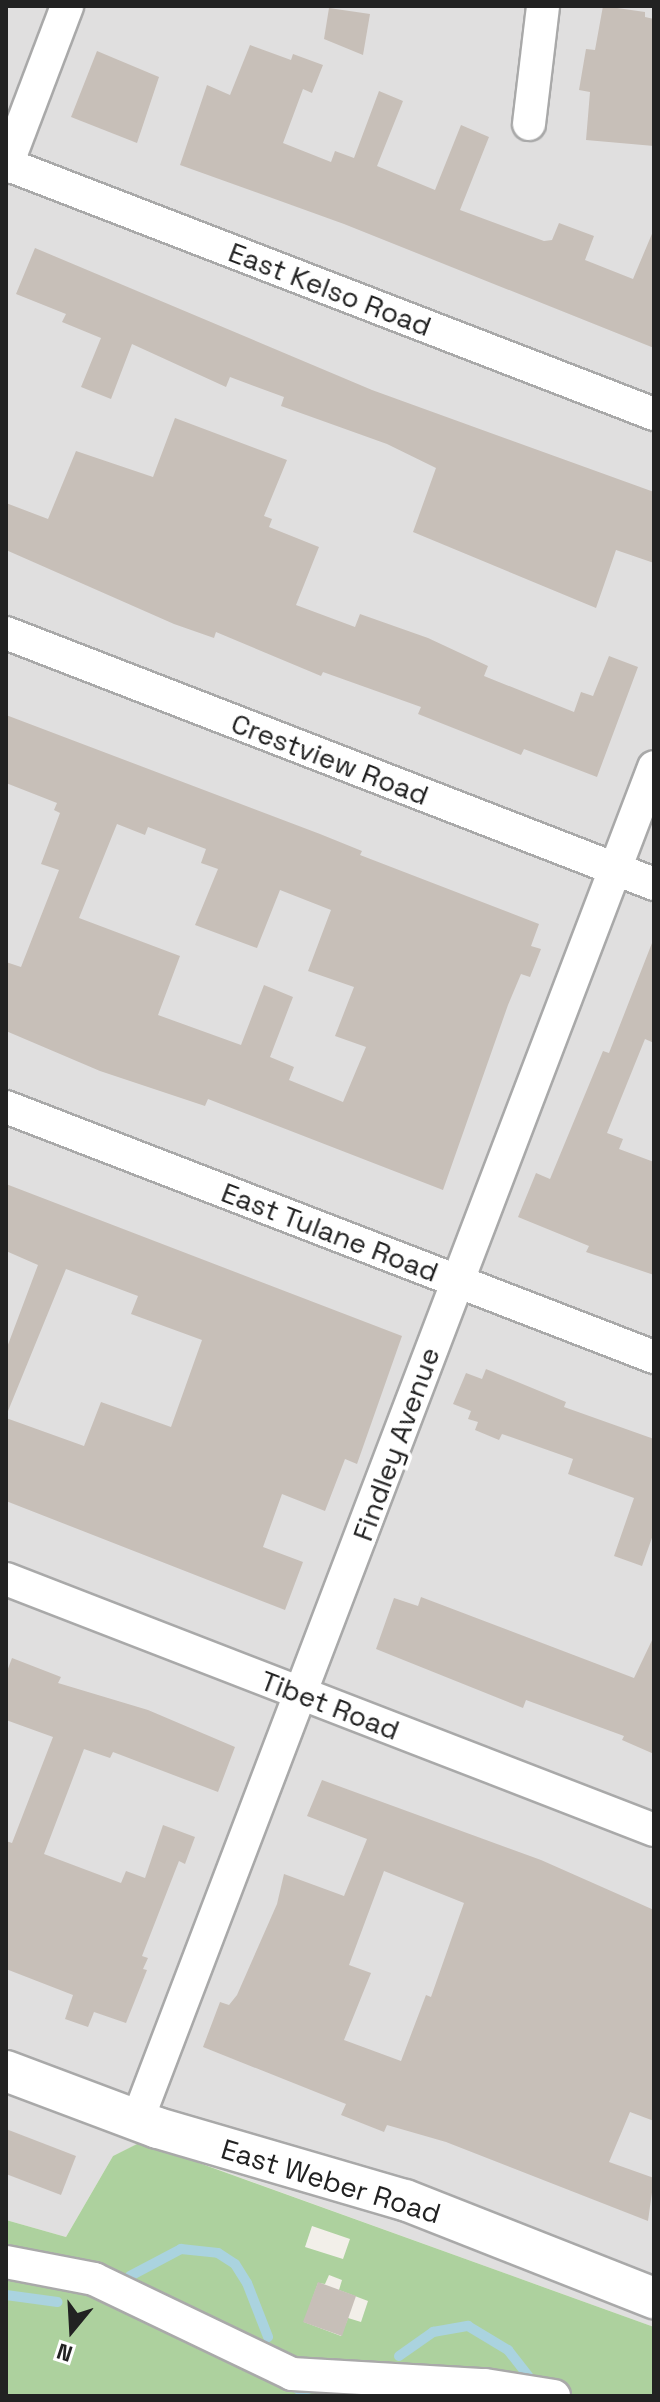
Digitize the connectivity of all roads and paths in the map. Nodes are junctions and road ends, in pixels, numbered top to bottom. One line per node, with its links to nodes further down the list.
1 (67, 6): 4 (street)
2 (543, 6): 3 (street)
3 (529, 124)
4 (6, 165): 5 (street, East Kelso Road)
5 (654, 414)
6 (6, 633): 8 (street, Crestview Road)
7 (654, 767): 8 (street, Findley Avenue)
8 (616, 869): 9 (street, Crestview Road); 11 (street, Findley Avenue)
9 (654, 884)
10 (6, 1107): 11 (street, East Tulane Road)
11 (457, 1281): 12 (street, East Tulane Road); 14 (street, Findley Avenue)
12 (654, 1357)
13 (6, 1579): 14 (street, Tibet Road)
14 (300, 1694): 15 (street, Tibet Road); 17 (street, Findley Avenue)
15 (654, 1830)
16 (6, 2071): 17 (street, East Weber Road)
17 (137, 2121): 19 (street, East Weber Road)
18 (6, 2262): 20 (street)
19 (654, 2298)
20 (554, 2396)

